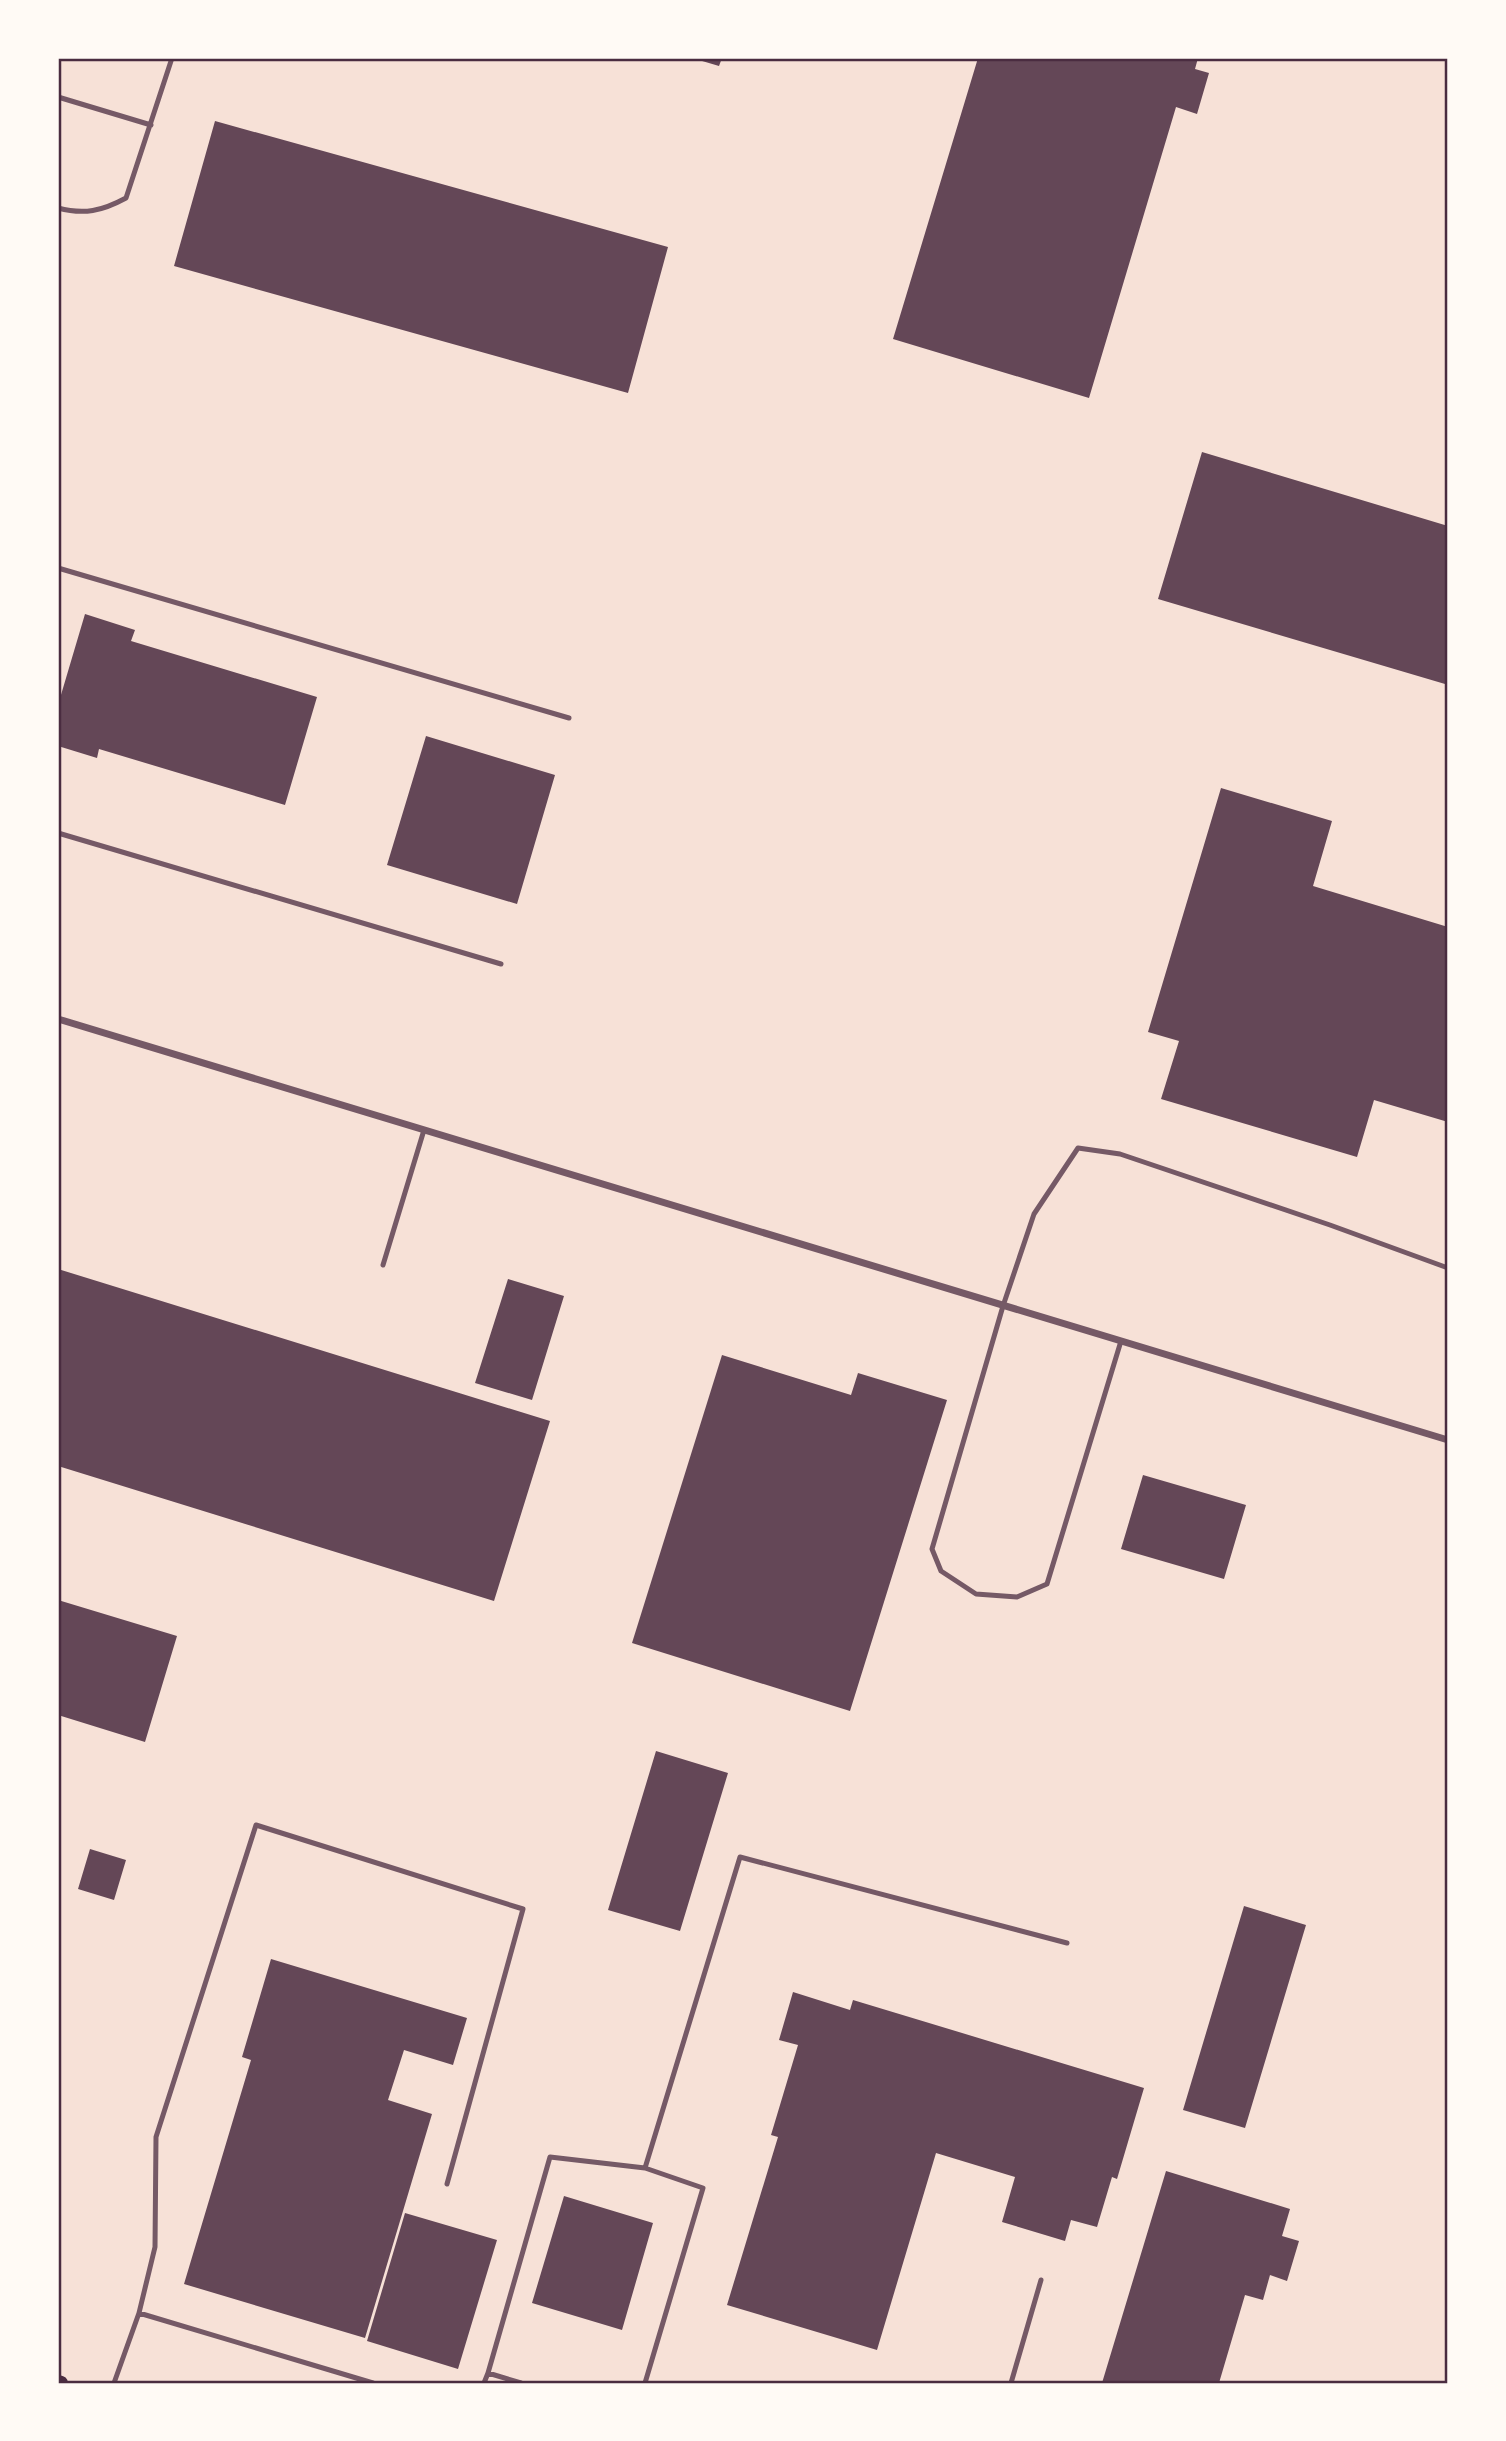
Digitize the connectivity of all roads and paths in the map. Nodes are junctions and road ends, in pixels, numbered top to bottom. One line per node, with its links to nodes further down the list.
1 (173, 58): 3 (lane)
2 (58, 97): 3 (lane)
3 (151, 125): 4 (lane)
4 (58, 208)
5 (58, 568): 6 (lane)
6 (569, 718)
7 (58, 833): 8 (lane)
8 (501, 964)
9 (58, 1019): 10 (street)
10 (424, 1130): 11 (lane); 13 (street)
11 (383, 1265)
12 (1448, 1268): 13 (lane)
13 (1003, 1306): 14 (street); 14 (lane)
14 (1121, 1341): 15 (street)
15 (1448, 1440)
16 (1067, 1943): 17 (lane)
17 (645, 2168): 21 (lane); 26 (lane)
18 (447, 2184): 20 (lane)
19 (1041, 2280): 27 (lane)
20 (139, 2313): 22 (lane); 23 (lane)
21 (488, 2373): 24 (lane); 25 (lane)
22 (114, 2383)
23 (373, 2383)
24 (484, 2383)
25 (521, 2383)
26 (645, 2383)
27 (1011, 2383)

